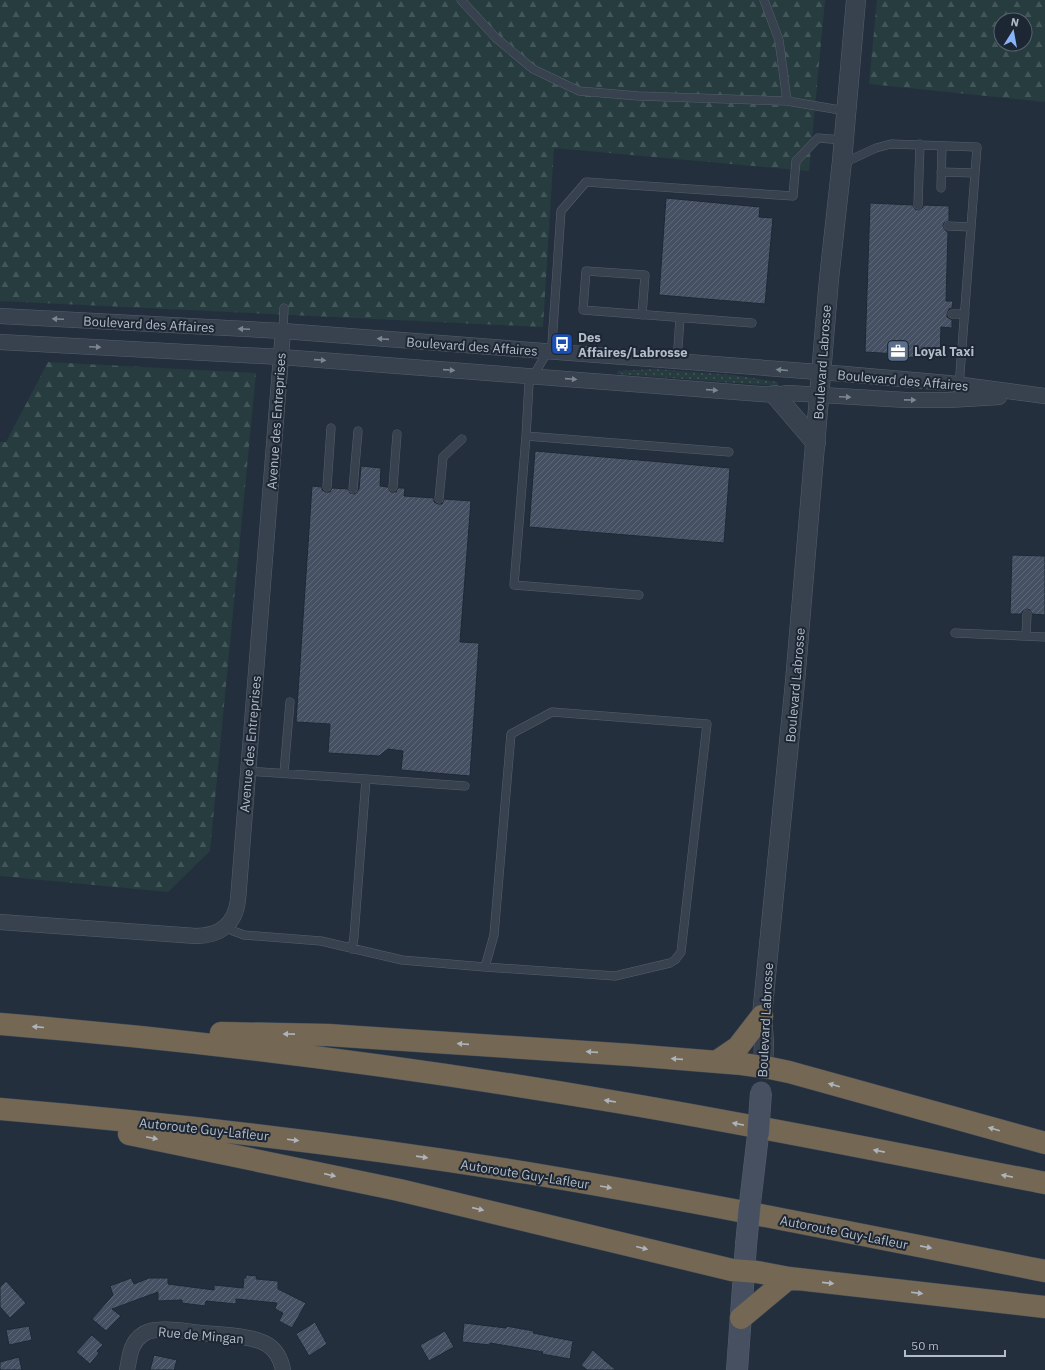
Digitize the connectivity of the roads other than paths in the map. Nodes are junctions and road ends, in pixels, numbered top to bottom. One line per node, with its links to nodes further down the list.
1 (461, 0): 4 (lane)
2 (764, 0): 4 (lane)
3 (856, 0): 5 (street, Boulevard Labrosse)
4 (787, 101): 5 (lane)
5 (846, 111): 6 (street, Boulevard Labrosse)
6 (843, 140): 9 (street, Boulevard Labrosse); 25 (lane)
7 (920, 144): 8 (lane); 9 (lane); 13 (lane)
8 (942, 146): 10 (lane); 11 (lane)
9 (842, 161): 28 (street, Boulevard Labrosse)
10 (941, 172): 11 (lane); 12 (lane)
11 (975, 173): 15 (lane)
12 (941, 188)
13 (918, 205)
14 (948, 226): 15 (lane)
15 (971, 227): 18 (lane)
16 (284, 308): 23 (lane)
17 (952, 314): 18 (lane)
18 (965, 314): 30 (lane)
19 (642, 315): 19 (lane); 21 (lane)
20 (0, 316): 23 (street, Boulevard des Affaires, one-way to 20)
21 (680, 318): 22 (lane); 27 (lane)
22 (752, 323)
23 (283, 331): 25 (street, Boulevard des Affaires, one-way to 23); 26 (street, Avenue des Entreprises)
24 (0, 342): 26 (street, Boulevard des Affaires, one-way to 26)
25 (548, 352): 27 (street, Boulevard des Affaires); 29 (lane)
26 (281, 357): 29 (street, Boulevard des Affaires, one-way to 29); 51 (street, Avenue des Entreprises)
27 (677, 362): 28 (street, Boulevard des Affaires, one-way to 27)
28 (821, 373): 30 (street, Boulevard des Affaires); 32 (street, Boulevard Labrosse)
29 (533, 376): 31 (street, Boulevard des Affaires, one-way to 31); 37 (lane)
30 (959, 392): 32 (street, Boulevard des Affaires, one-way to 30); 33 (street, Boulevard des Affaires)
31 (775, 395): 32 (street, Boulevard des Affaires); 39 (street)
32 (820, 395): 39 (street, Boulevard Labrosse)
33 (1042, 395)
34 (331, 428): 41 (lane)
35 (358, 431): 43 (lane)
36 (397, 434): 42 (lane)
37 (526, 436): 40 (lane); 45 (lane)
38 (462, 439): 44 (lane)
39 (816, 443): 59 (street, Boulevard Labrosse)
40 (729, 452)
41 (327, 487)
42 (393, 487)
43 (353, 489)
44 (439, 499)
45 (639, 595)
46 (1027, 614): 48 (lane)
47 (954, 633): 48 (lane)
48 (1026, 636): 49 (lane)
49 (1045, 637)
50 (290, 702): 52 (lane)
51 (248, 771): 52 (lane); 56 (street, Avenue des Entreprises)
52 (284, 773): 53 (lane)
53 (366, 779): 54 (lane); 57 (lane)
54 (465, 786)
55 (0, 922): 56 (street)
56 (226, 926): 57 (lane)
57 (352, 949): 58 (lane)
58 (485, 966): 58 (lane)
59 (762, 1016): 62 (highway); 63 (street, Boulevard Labrosse)
60 (0, 1024): 61 (highway, one-way to 60)
61 (75, 1030): 62 (highway, one-way to 61); 66 (highway, one-way to 61)
62 (716, 1062): 63 (highway)
63 (763, 1066): 65 (highway, one-way to 63); 67 (main road, Boulevard Labrosse, bridge)
64 (9, 1110): 67 (highway, one-way to 67); 68 (highway, Autoroute Guy-Lafleur, one-way to 68)
65 (1045, 1143)
66 (1045, 1183)
67 (744, 1271): 69 (highway); 71 (main road, Boulevard Labrosse)
68 (1045, 1271)
69 (789, 1278): 70 (highway, one-way to 70); 71 (highway)
70 (1045, 1307)
71 (741, 1318): 74 (main road, Boulevard Labrosse)
72 (127, 1370): 73 (street, Rue de Mingan)
73 (283, 1370)
74 (737, 1370)

